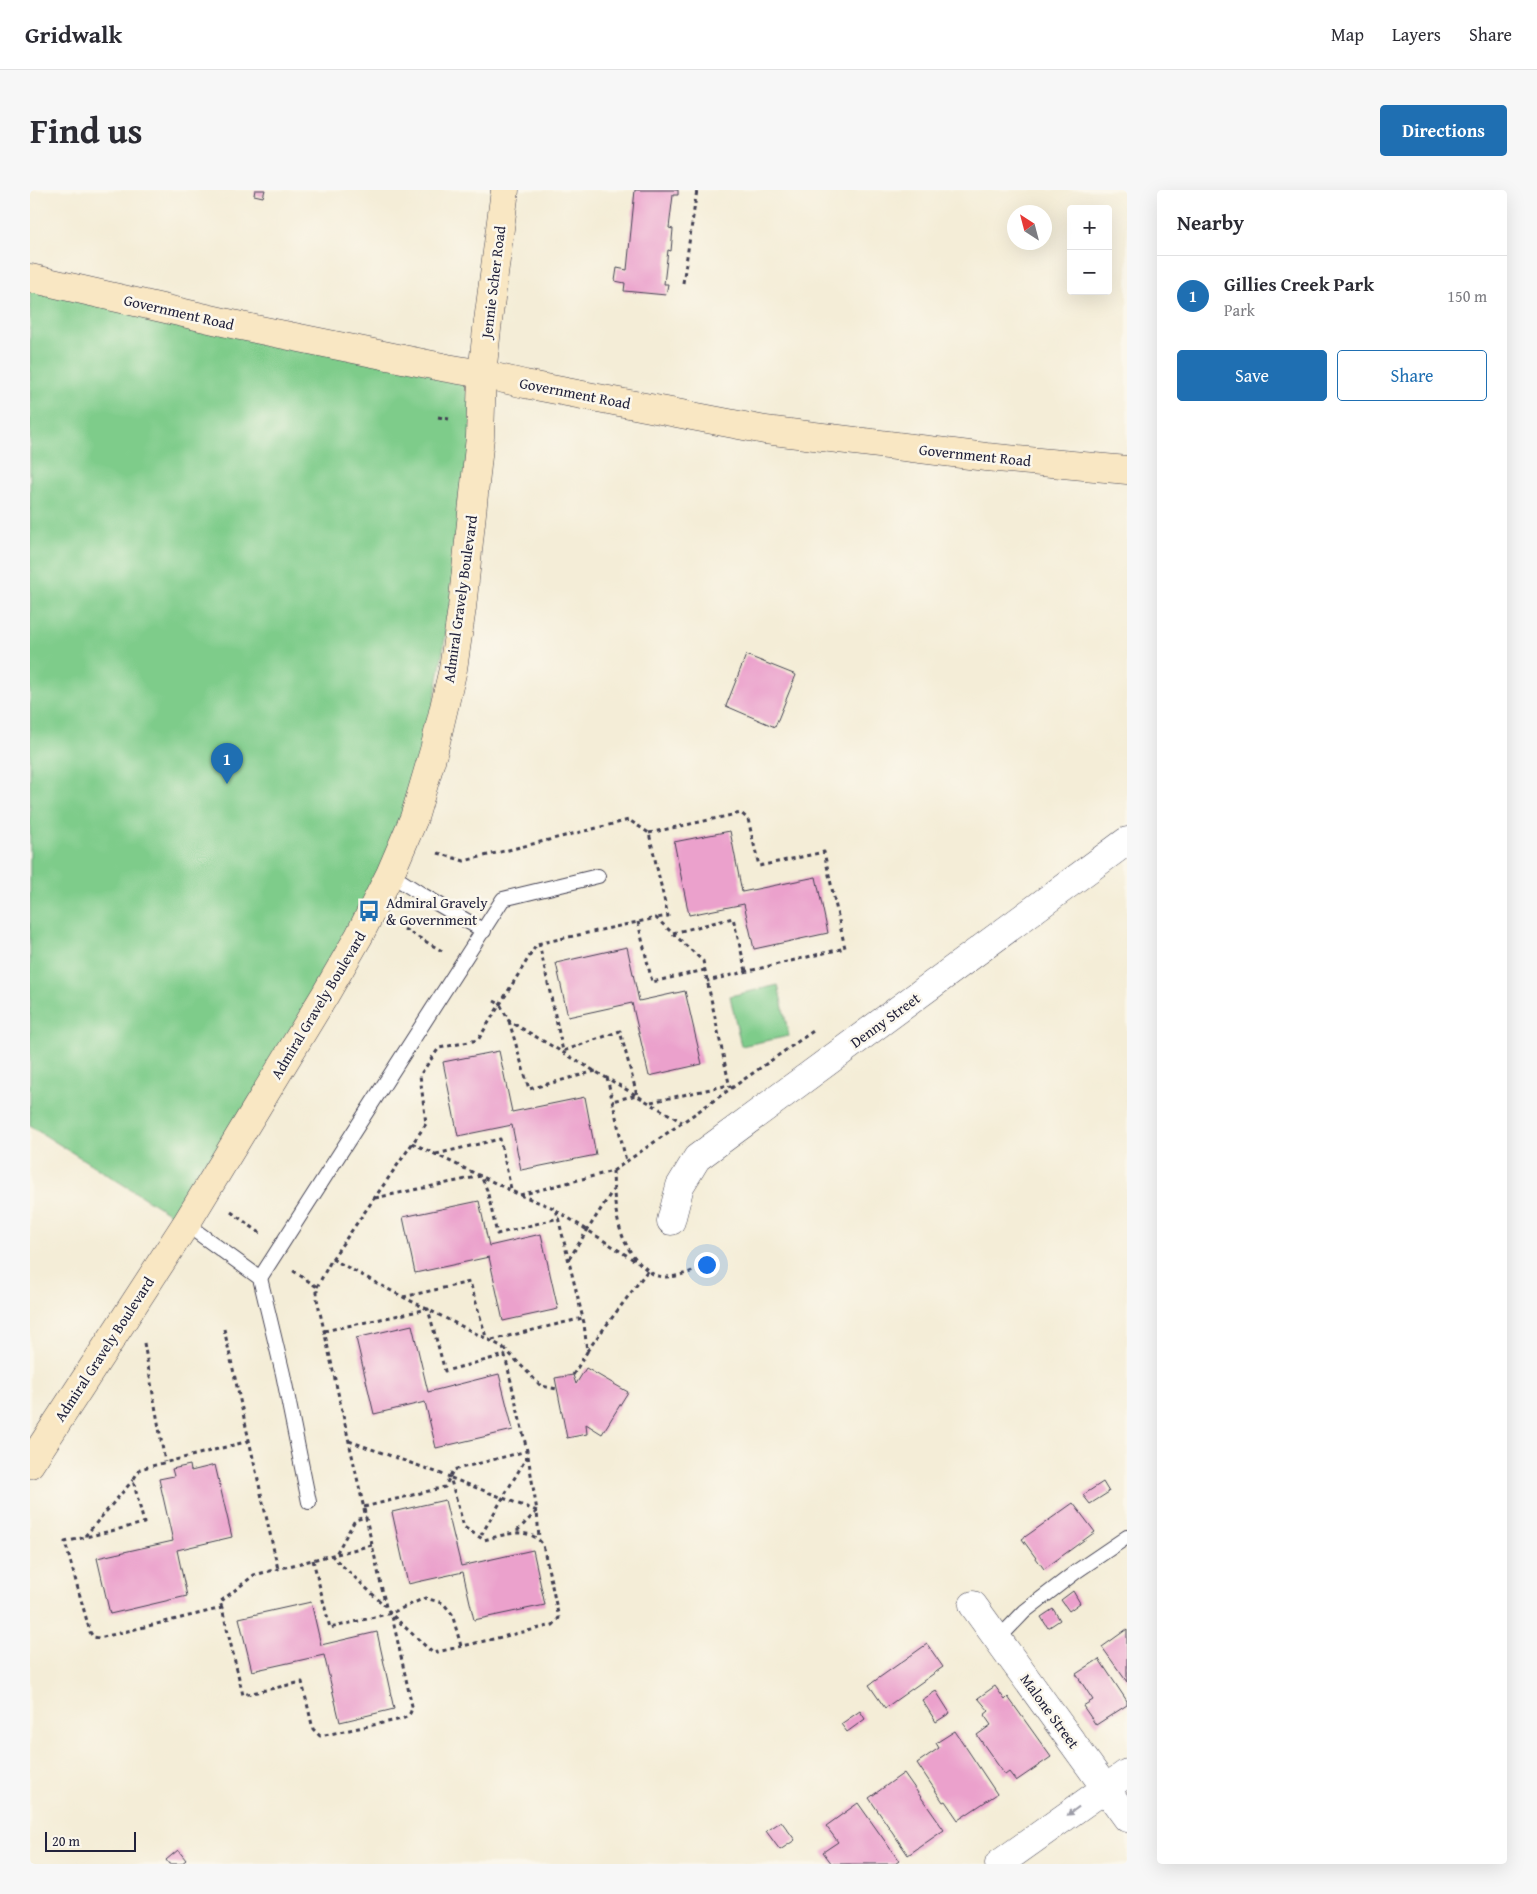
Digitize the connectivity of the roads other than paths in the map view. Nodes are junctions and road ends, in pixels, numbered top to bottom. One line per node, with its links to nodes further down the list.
1 (505, 190): 3 (street, Jennie Scher Road)
2 (34, 282): 3 (street, Government Road)
3 (482, 374): 4 (street, Government Road); 6 (street, Admiral Gravely Boulevard)
4 (1127, 470)
5 (1127, 841): 9 (street, Denny Street)
6 (390, 874): 8 (lane); 10 (street, Admiral Gravely Boulevard)
7 (598, 876): 8 (lane)
8 (484, 931): 11 (lane)
9 (671, 1220)
10 (186, 1224): 11 (lane); 12 (street, Admiral Gravely Boulevard)
11 (260, 1278): 13 (lane)
12 (30, 1464)
13 (309, 1502)
14 (1127, 1538): 16 (lane)
15 (973, 1605): 16 (street, Malone Street)
16 (998, 1639): 17 (street, Malone Street)
17 (1116, 1780): 18 (street, Malone Street); 19 (street, one-way to 19)
18 (1127, 1818)
19 (999, 1864)

